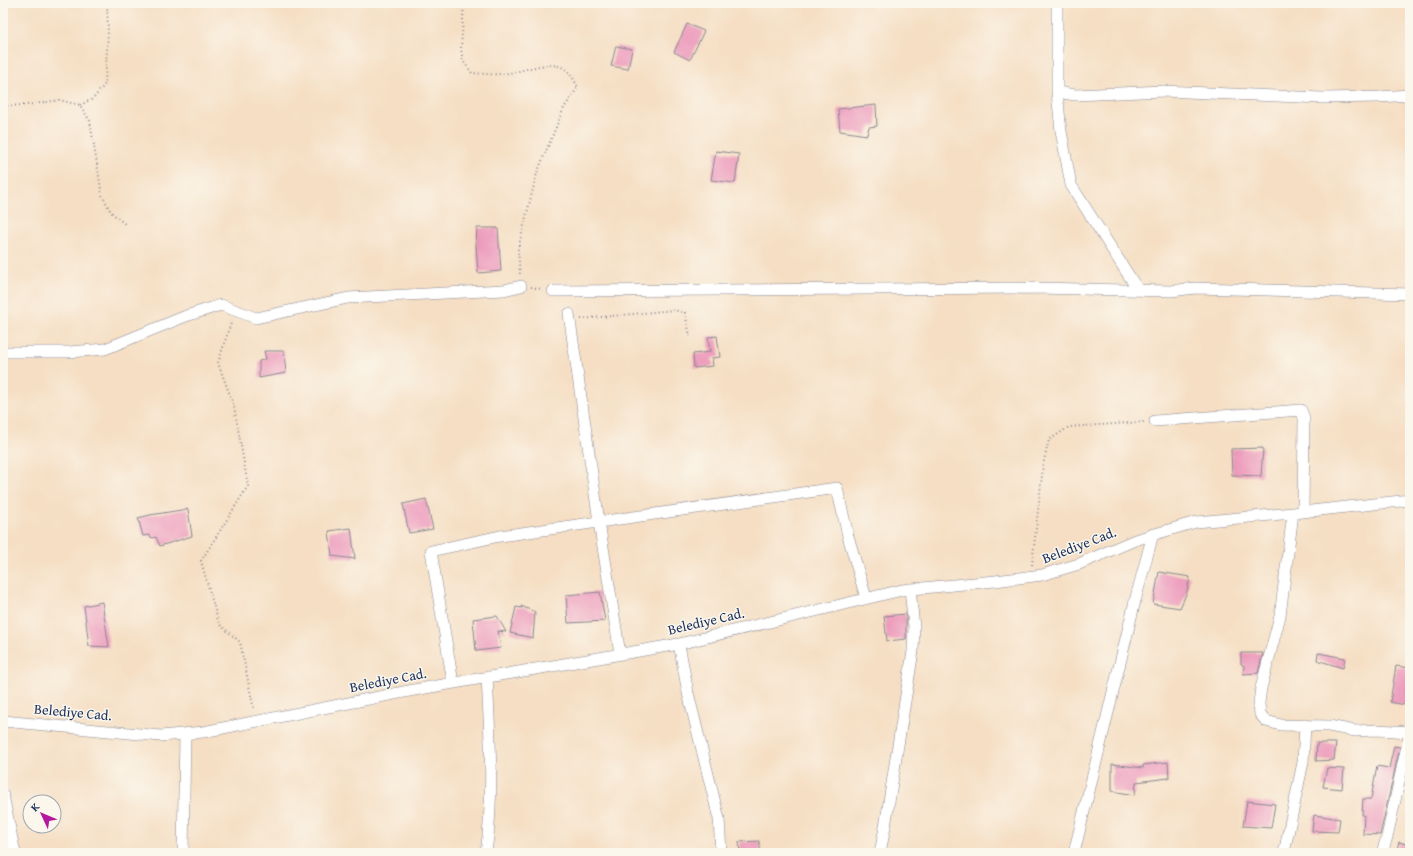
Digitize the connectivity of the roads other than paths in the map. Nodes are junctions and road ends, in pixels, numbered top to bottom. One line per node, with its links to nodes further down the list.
1 (1057, 3): 2 (street)
2 (1057, 92): 3 (street); 5 (street)
3 (1410, 95)
4 (521, 286): 9 (street)
5 (1138, 290): 6 (street); 7 (street)
6 (552, 291)
7 (1410, 294)
8 (570, 317): 13 (street)
9 (3, 352)
10 (1154, 421): 12 (street)
11 (1410, 500): 12 (street, Belediye Cad.)
12 (1298, 513): 14 (street, Belediye Cad.); 22 (street)
13 (599, 522): 16 (street); 18 (street); 20 (street)
14 (1153, 534): 15 (street, Belediye Cad.); 31 (street)
15 (910, 589): 16 (street, Belediye Cad.); 30 (street)
16 (866, 598): 17 (street, Belediye Cad.)
17 (679, 644): 18 (street, Belediye Cad.); 29 (street)
18 (620, 654): 19 (street, Belediye Cad.)
19 (487, 677): 20 (street, Belediye Cad.); 28 (street)
20 (453, 683): 24 (street, Belediye Cad.)
21 (3, 721): 24 (street, Belediye Cad.)
22 (1305, 725): 23 (street); 32 (street)
23 (1410, 732): 33 (street)
24 (185, 734): 27 (street)
25 (3, 795): 26 (street)
26 (15, 853)
27 (183, 853)
28 (486, 853)
29 (721, 853)
30 (880, 853)
31 (1074, 853)
32 (1284, 853)
33 (1382, 853)

